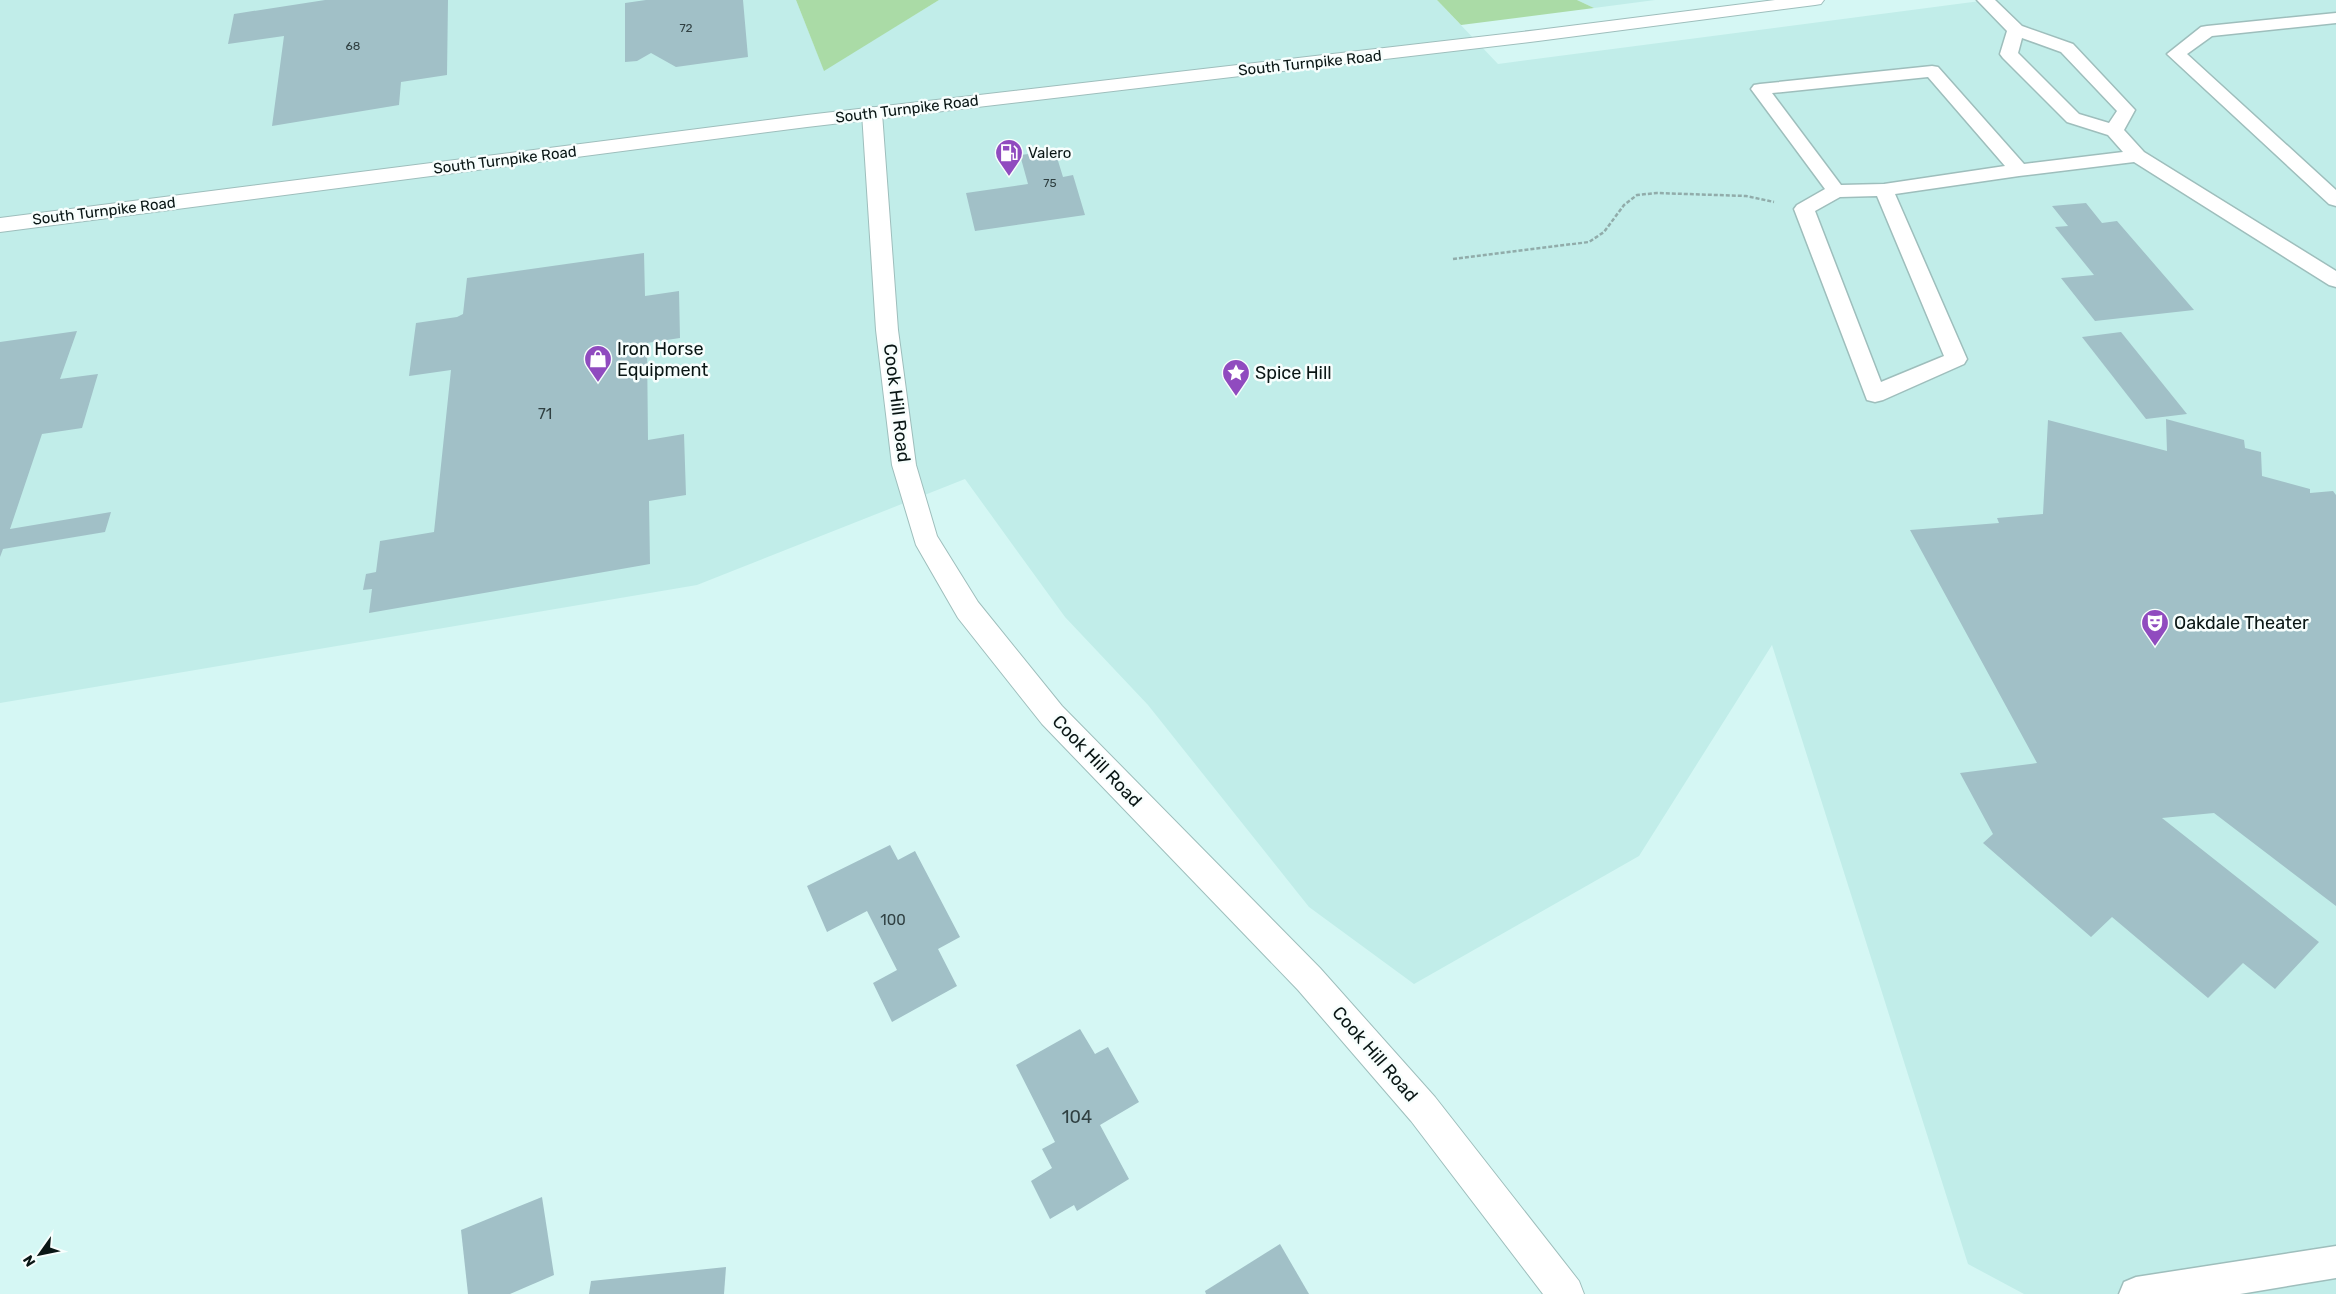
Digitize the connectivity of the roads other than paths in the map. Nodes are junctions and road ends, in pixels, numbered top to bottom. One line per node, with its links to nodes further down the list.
1 (1815, 0): 5 (main road, South Turnpike Road)
2 (1985, 0): 4 (lane)
3 (2336, 18): 11 (lane)
4 (2016, 30): 6 (lane); 6 (lane)
5 (872, 113): 12 (main road, South Turnpike Road); 15 (main road, Cook Hill Road)
6 (2114, 131): 7 (lane)
7 (2138, 156): 8 (lane); 13 (lane)
8 (2019, 170): 9 (lane); 10 (lane)
9 (1884, 190): 10 (lane); 10 (lane)
10 (1836, 191)
11 (2336, 200)
12 (0, 225)
13 (2336, 280)
14 (2336, 1262): 16 (lane)
15 (1566, 1294)
16 (2136, 1294)

